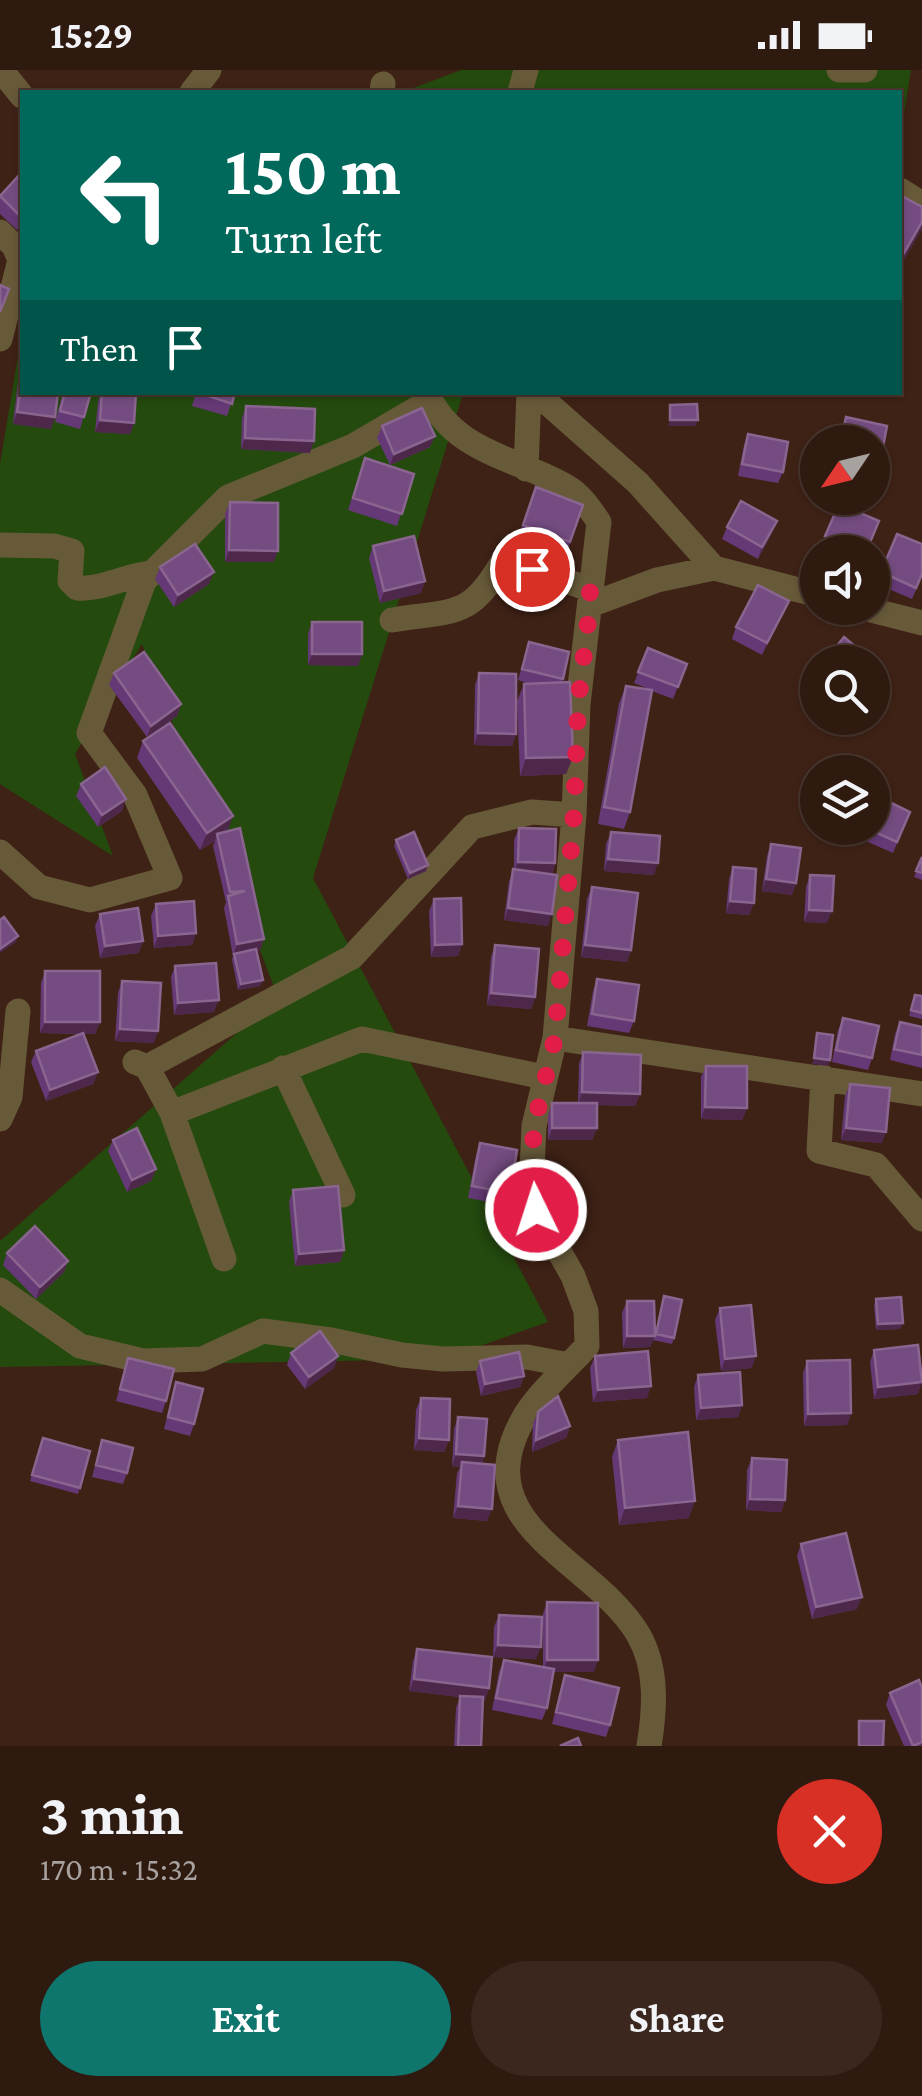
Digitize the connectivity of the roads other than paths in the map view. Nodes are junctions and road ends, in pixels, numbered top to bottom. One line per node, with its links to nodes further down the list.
1 (0, 70): 4 (street)
2 (210, 70): 3 (street)
3 (194, 90)
4 (20, 94)
5 (0, 232): 6 (street)
6 (0, 340)
7 (532, 395): 10 (street)
8 (535, 395): 12 (street)
9 (429, 397): 10 (street); 13 (street)
10 (526, 469): 15 (street)
11 (0, 545): 13 (street)
12 (714, 568): 14 (street); 15 (street)
13 (152, 573): 20 (street)
14 (800, 590)
15 (590, 597): 17 (street); 19 (street)
16 (890, 615): 18 (street)
17 (392, 620)
18 (922, 623)
19 (574, 814): 22 (street); 27 (street)
20 (0, 852)
21 (18, 1011): 28 (street)
22 (555, 1038): 24 (street); 25 (street)
23 (283, 1068): 24 (street); 27 (street); 29 (street)
24 (544, 1077): 33 (street)
25 (823, 1077): 26 (street); 30 (street)
26 (922, 1094)
27 (172, 1113): 31 (street)
28 (0, 1119)
29 (344, 1195)
30 (922, 1218)
31 (224, 1260)
32 (0, 1290): 33 (street)
33 (569, 1366): 34 (street)
34 (648, 1746)

